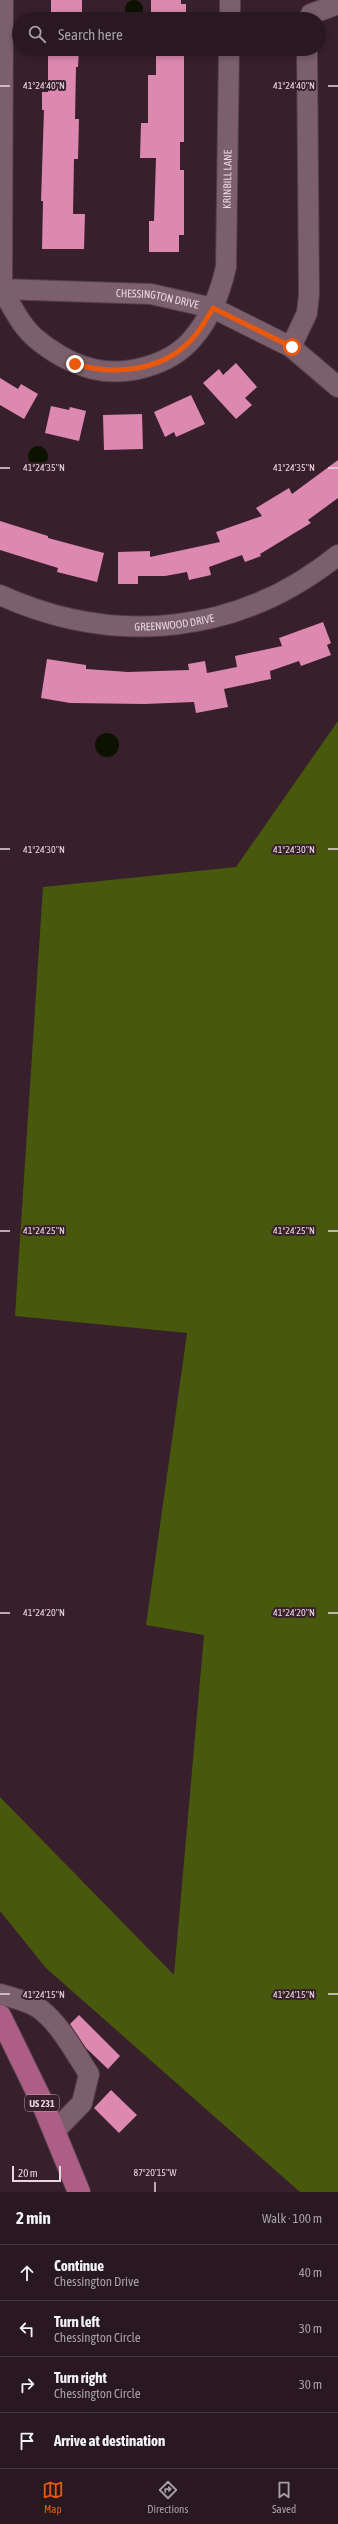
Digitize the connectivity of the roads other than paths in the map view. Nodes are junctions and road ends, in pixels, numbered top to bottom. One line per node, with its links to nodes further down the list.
1 (3, 0): 8 (street)
2 (230, 0): 4 (street)
3 (338, 4): 5 (street)
4 (230, 12)
5 (316, 12)
6 (229, 56): 9 (street, KRINBILL LANE)
7 (307, 56): 10 (street)
8 (1, 289): 9 (street, CHESSINGTON DRIVE); 9 (street, KRINBILL LANE)
9 (213, 308): 10 (street, CHESSINGTON DRIVE)
10 (292, 347): 11 (street, CHESSINGTON DRIVE)
11 (338, 387)
12 (338, 556): 13 (street, GREENWOOD DRIVE)
13 (0, 596)
14 (0, 1994): 16 (street)
15 (0, 2016): 16 (main road, US 231)
16 (54, 2132): 17 (main road, US 231)
17 (79, 2192)

